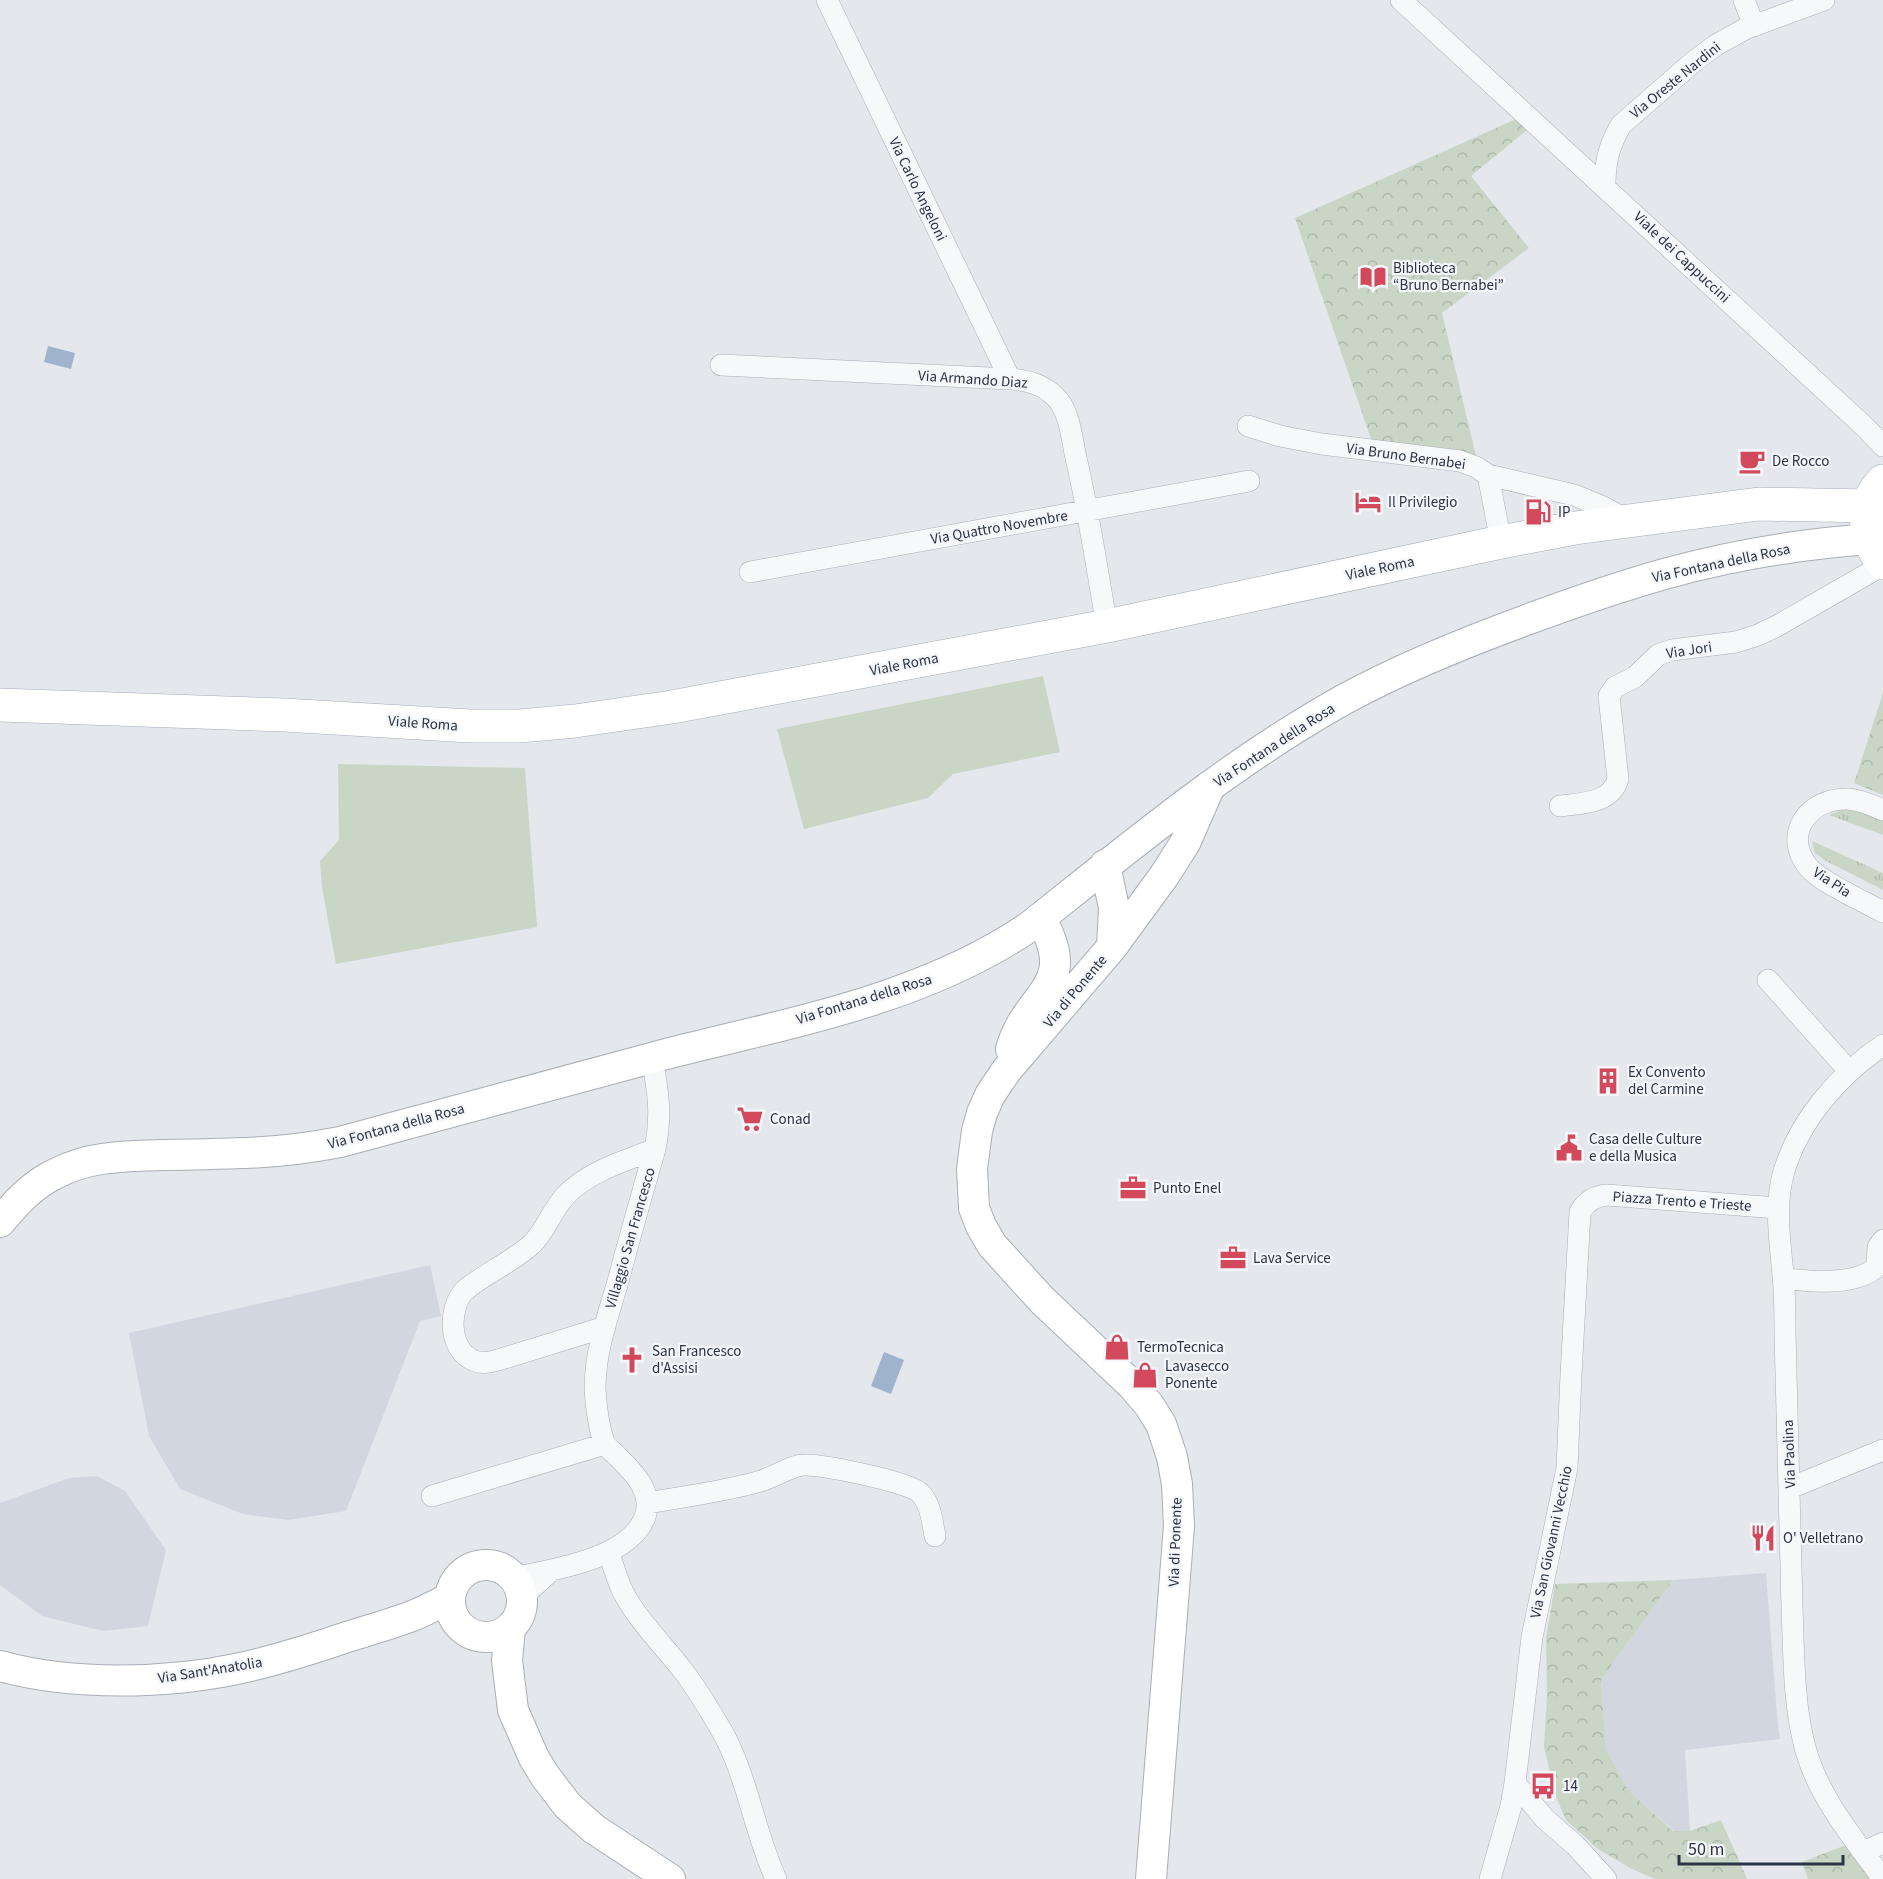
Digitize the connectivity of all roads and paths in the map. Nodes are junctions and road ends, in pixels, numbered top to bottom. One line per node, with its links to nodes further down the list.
1 (827, 0): 8 (street, Via Carlo Angeloni)
2 (1401, 0): 6 (street, Viale dei Cappuccini)
3 (1743, 0): 5 (street)
4 (1824, 0): 5 (street, Via Oreste Nardini)
5 (1754, 26): 6 (street, Via Oreste Nardini)
6 (1605, 185): 10 (street, Viale dei Cappuccini)
7 (722, 365): 8 (street, Via Armando Diaz)
8 (1010, 379): 13 (street, Via Armando Diaz)
9 (1248, 426): 11 (street, Via Bruno Bernabei)
10 (1883, 446)
11 (1488, 475): 14 (street, Via Bruno Bernabei); 16 (street)
12 (1249, 481): 13 (street, Via Quattro Novembre)
13 (1088, 511): 17 (street, Via Quattro Novembre); 18 (street, Via Armando Diaz)
14 (1627, 520): 15 (main road, Viale Roma); 16 (main road, Viale Roma)
15 (1875, 530): 20 (main road, Via Fontana della Rosa); 21 (street, Via Jori)
16 (1501, 542): 18 (main road, Viale Roma)
17 (750, 572)
18 (1107, 626): 19 (main road, Viale Roma)
19 (0, 705)
20 (1210, 786): 23 (main road, Via Fontana della Rosa); 26 (main road)
21 (1560, 806)
22 (1883, 810): 24 (street, Via Pia)
23 (1105, 865): 25 (main road, Via Fontana della Rosa); 26 (main road, Via di Ponente)
24 (1883, 912)
25 (1040, 918): 29 (main road, Via Fontana della Rosa); 30 (main road, Via di Ponente)
26 (1112, 947): 30 (main road, Via di Ponente)
27 (1768, 980): 31 (street)
28 (1883, 1045): 31 (street, Via Paolina)
29 (652, 1058): 32 (street, Villaggio San Francesco); 35 (main road, Via Fontana della Rosa)
30 (1006, 1071): 59 (main road, Via di Ponente)
31 (1849, 1071): 34 (street, Via Paolina)
32 (655, 1149): 38 (street, Villaggio San Francesco); 38 (street, Villaggio San Francesco)
33 (1587, 1202): 34 (street, Piazza Trento e Trieste); 51 (street, Via San Giovanni Vecchio)
34 (1778, 1208): 37 (street, Via Paolina)
35 (0, 1222)
36 (1883, 1240): 37 (street)
37 (1784, 1278): 41 (street, Via Paolina)
38 (605, 1327): 39 (street, Villaggio San Francesco)
39 (605, 1444): 42 (street); 43 (street, Villaggio San Francesco)
40 (1883, 1450): 41 (street)
41 (1790, 1488): 55 (street, Via Paolina)
42 (432, 1496)
43 (648, 1503): 44 (street); 45 (street)
44 (935, 1536)
45 (609, 1553): 46 (street); 58 (street)
46 (518, 1588): 47 (main road); 48 (main road)
47 (461, 1619): 48 (main road, Via Sant'Anatolia); 49 (main road, Via Sant'Anatolia); 50 (main road)
48 (510, 1628): 50 (main road)
49 (0, 1666)
50 (513, 1710): 57 (main road)
51 (1515, 1783): 52 (street, Via San Giovanni Vecchio); 53 (street)
52 (1511, 1806): 53 (street); 60 (street, Via San Giovanni Vecchio)
53 (1545, 1819): 56 (street)
54 (1883, 1842): 55 (street)
55 (1863, 1852): 61 (street, Via Paolina)
56 (1604, 1878)
57 (670, 1879)
58 (776, 1879)
59 (1151, 1879)
60 (1490, 1879)
61 (1883, 1879)

